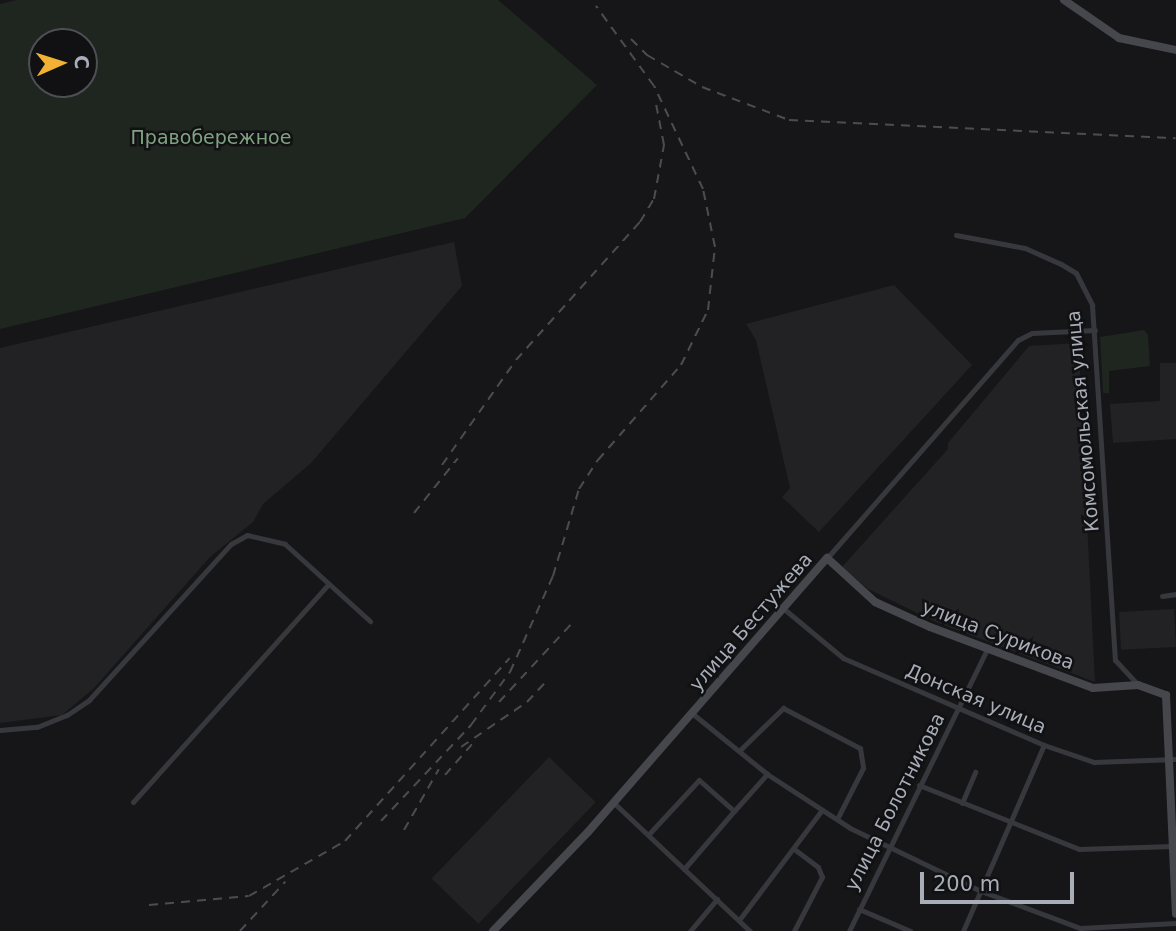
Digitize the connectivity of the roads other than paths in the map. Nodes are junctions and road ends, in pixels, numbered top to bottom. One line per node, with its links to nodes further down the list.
1 (1064, 0): 2 (street)
2 (1176, 50)
3 (956, 235): 4 (street, Комсомольская улица)
4 (1095, 330): 5 (street, улица Бестужева); 12 (street, Комсомольская улица)
5 (827, 558): 9 (street, улица Бестужева); 11 (street, улица Сурикова)
6 (328, 585): 10 (street); 17 (street); 24 (street)
7 (1176, 594): 8 (street)
8 (1163, 596)
9 (784, 609): 15 (street, Донская улица); 16 (street, улица Бестужева)
10 (370, 621)
11 (987, 649): 12 (street, улица Сурикова); 15 (street, улица Болотникова)
12 (1139, 685): 13 (street, улица Сурикова)
13 (1166, 695): 14 (street, улица Сурикова); 20 (street)
14 (1176, 695)
15 (958, 710): 18 (street, Донская улица); 23 (street, улица Болотникова)
16 (693, 714): 19 (street); 25 (street, улица Бестужева)
17 (0, 730)
18 (1044, 745): 20 (street, Донская улица); 30 (street)
19 (739, 751): 22 (street); 29 (street)
20 (1172, 759): 32 (street)
21 (975, 772): 26 (street)
22 (766, 775): 27 (street); 28 (street)
23 (919, 785): 26 (street); 33 (street, улица Болотникова)
24 (133, 802)
25 (614, 803): 31 (street); 42 (street, улица Бестужева)
26 (962, 803): 30 (street)
27 (822, 810): 29 (street); 34 (street)
28 (734, 811): 31 (street); 35 (street)
29 (837, 819): 33 (street)
30 (1010, 824): 32 (street); 36 (street)
31 (648, 835): 35 (street)
32 (1175, 846): 39 (street)
33 (887, 848): 36 (street); 38 (street, улица Болотникова)
34 (794, 849): 40 (street); 45 (street)
35 (684, 869): 37 (street)
36 (981, 891): 41 (street); 48 (street)
37 (717, 899): 40 (street); 43 (street)
38 (859, 909): 46 (street, улица Болотникова); 47 (street)
39 (1176, 914)
40 (739, 920): 44 (street)
41 (1176, 923)
42 (493, 931)
43 (690, 931)
44 (750, 931)
45 (794, 931)
46 (849, 931)
47 (910, 931)
48 (963, 931)

